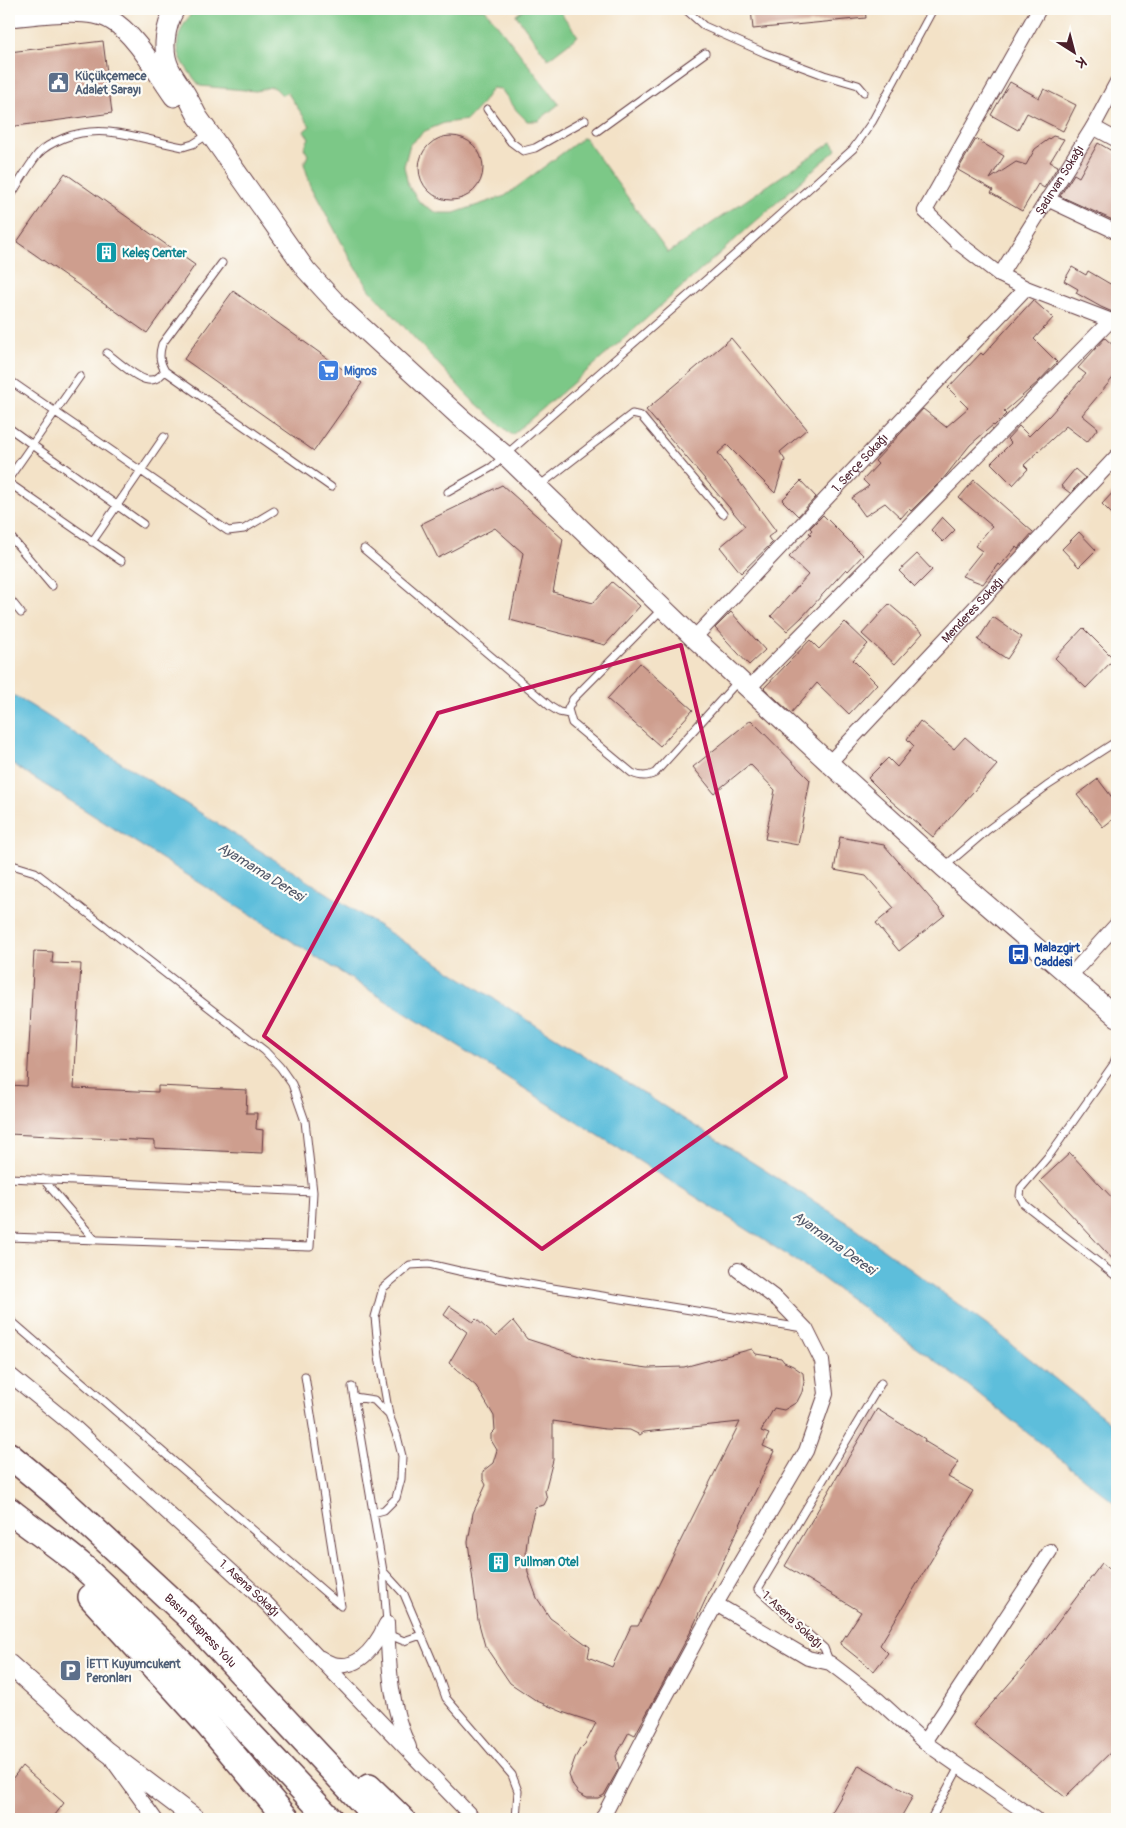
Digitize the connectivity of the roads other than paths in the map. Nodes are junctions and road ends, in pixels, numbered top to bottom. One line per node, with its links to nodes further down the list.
1 (175, 9): 10 (main road)
2 (685, 9): 8 (lane)
3 (933, 9): 31 (lane)
4 (1039, 9): 20 (street)
5 (9, 17): 10 (main road)
6 (706, 53): 13 (lane)
7 (1117, 82): 12 (street, Şadırvan Sokağı)
8 (864, 92)
9 (487, 109): 11 (lane)
10 (198, 117): 14 (main road)
11 (585, 120)
12 (1093, 127): 15 (street); 17 (street, Şadırvan Sokağı)
13 (597, 131)
14 (209, 133): 16 (lane); 31 (main road)
15 (1117, 140)
16 (9, 199)
17 (1047, 199): 18 (street); 20 (street, Şadırvan Sokağı)
18 (1117, 232)
19 (222, 263): 24 (lane)
20 (1000, 275): 21 (street)
21 (1026, 288): 22 (street); 51 (street, 1. Serçe Sokağı)
22 (1114, 322): 52 (street)
23 (107, 353): 24 (lane)
24 (165, 371): 36 (lane)
25 (80, 376): 27 (lane)
26 (9, 380): 27 (lane)
27 (55, 411): 30 (lane); 33 (lane)
28 (9, 428): 30 (lane)
29 (164, 437): 33 (lane)
30 (32, 445): 34 (lane); 39 (lane)
31 (505, 455): 37 (main road); 38 (lane)
32 (1117, 456): 55 (street, Menderes Sokağı)
33 (141, 471): 39 (lane); 40 (lane)
34 (9, 478)
35 (9, 483): 44 (lane)
36 (330, 487)
37 (538, 487): 41 (lane); 49 (main road)
38 (448, 492)
39 (117, 505): 42 (lane); 44 (lane)
40 (274, 511)
41 (723, 514)
42 (143, 524)
43 (9, 536): 47 (lane)
44 (92, 542): 46 (lane)
45 (364, 549): 53 (lane)
46 (121, 561)
47 (52, 586)
48 (9, 598): 50 (lane)
49 (663, 608): 51 (main road); 53 (lane)
50 (21, 613)
51 (694, 638): 52 (main road)
52 (744, 684): 53 (lane); 55 (main road)
53 (568, 714)
54 (1117, 741): 57 (lane)
55 (828, 763): 57 (main road)
56 (9, 864): 64 (lane)
57 (943, 867): 59 (main road)
58 (1117, 924): 59 (street)
59 (1070, 976): 60 (main road)
60 (1117, 1017)
61 (1117, 1055): 68 (lane)
62 (9, 1178): 63 (lane)
63 (43, 1179): 64 (lane); 66 (lane)
64 (313, 1192): 66 (lane)
65 (9, 1237): 66 (lane)
66 (95, 1240)
67 (738, 1270): 70 (street)
68 (1117, 1277)
69 (9, 1319): 72 (lane)
70 (806, 1329): 76 (lane); 83 (street)
71 (9, 1374): 87 (street, 1. Asena Sokağı)
72 (305, 1376)
73 (881, 1383): 88 (lane, 1. Asena Sokağı)
74 (352, 1387): 75 (lane)
75 (354, 1397): 76 (lane); 79 (lane)
76 (389, 1416): 79 (lane)
77 (9, 1456): 84 (highway, Basın Ekspress Yolu)
78 (9, 1510): 80 (highway)
79 (374, 1513): 82 (lane)
80 (30, 1528): 96 (highway); 97 (highway)
81 (1050, 1551): 90 (street)
82 (383, 1571): 85 (lane); 86 (lane)
83 (716, 1604): 88 (street); 102 (street)
84 (187, 1615): 98 (highway, Basın Ekspress Yolu); 99 (highway)
85 (387, 1629): 86 (lane); 87 (street); 92 (street)
86 (421, 1635): 101 (lane)
87 (312, 1652): 92 (street, 1. Asena Sokağı)
88 (830, 1663): 90 (street, 1. Asena Sokağı)
89 (9, 1664): 91 (main road)
90 (924, 1742): 93 (street, 1. Asena Sokağı)
91 (105, 1750): 94 (street); 95 (main road)
92 (415, 1758): 100 (street, 1. Asena Sokağı)
93 (959, 1767): 103 (lane); 104 (street, 1. Asena Sokağı)
94 (155, 1819)
95 (196, 1819)
96 (287, 1819)
97 (330, 1819)
98 (378, 1819)
99 (402, 1819)
100 (474, 1819)
101 (516, 1819)
102 (602, 1819)
103 (931, 1819)
104 (1035, 1819)

